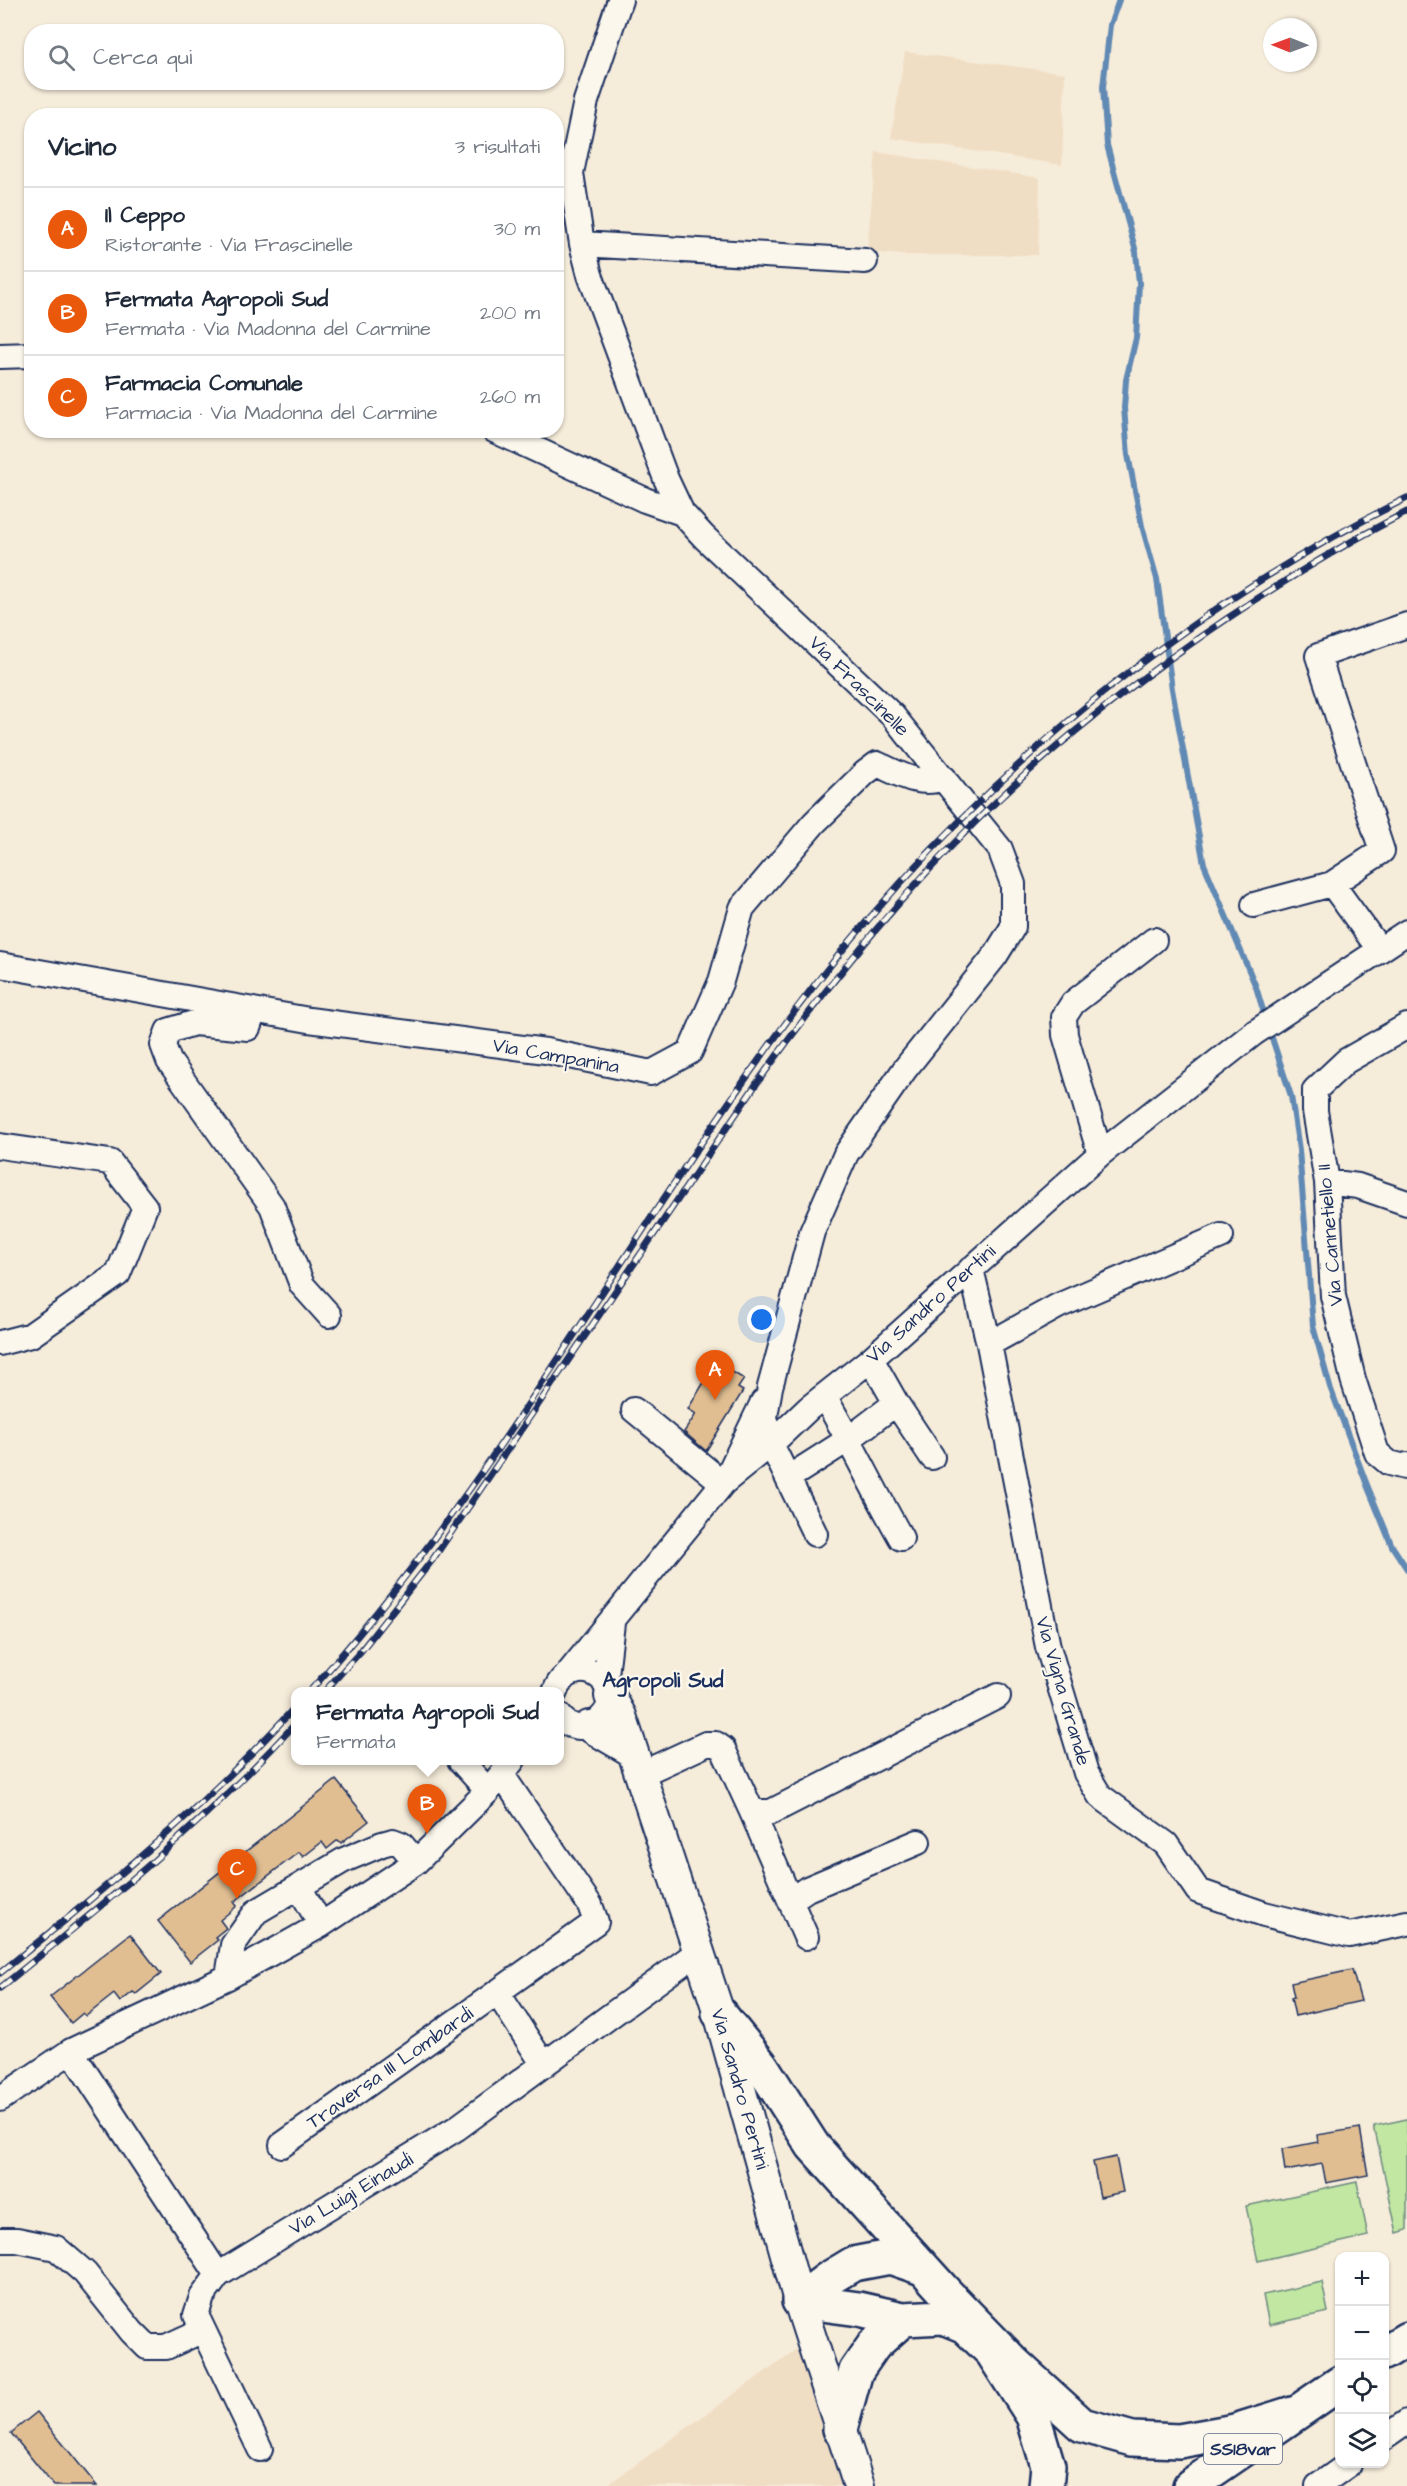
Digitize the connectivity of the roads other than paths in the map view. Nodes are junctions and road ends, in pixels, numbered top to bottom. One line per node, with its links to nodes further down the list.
1 (620, 0): 2 (street, Via Frascinelle)
2 (582, 244): 3 (street); 7 (street, Via Frascinelle)
3 (865, 261)
4 (24, 355): 5 (street)
5 (0, 356)
6 (511, 438): 7 (street)
7 (682, 513): 9 (street, Via Frascinelle)
8 (1407, 625): 10 (street)
9 (944, 778): 16 (street, Via Campanina); 28 (street, Via Frascinelle)
10 (1332, 884): 11 (street); 14 (street)
11 (1254, 905)
12 (1407, 932): 14 (street, Via Sandro Pertini)
13 (1154, 940): 19 (street)
14 (1379, 949): 19 (street, Via Sandro Pertini)
15 (0, 965): 16 (street, Via Campanina)
16 (254, 1011): 24 (street)
17 (1407, 1026): 20 (street, Via Cannetiello II)
18 (0, 1146): 25 (street)
19 (1100, 1154): 23 (street, Via Sandro Pertini)
20 (1327, 1182): 21 (street); 35 (street, Via Cannetiello II)
21 (1407, 1203)
22 (1221, 1236): 26 (street)
23 (971, 1269): 26 (street, Via Vigna Grande); 27 (street, Via Sandro Pertini)
24 (329, 1315)
25 (0, 1343)
26 (989, 1344): 53 (street, Via Vigna Grande)
27 (871, 1359): 29 (street, Via Sandro Pertini); 30 (street)
28 (772, 1391): 29 (street); 32 (street, Via Frascinelle); 37 (street, Via Frascinelle)
29 (816, 1402): 32 (street, Via Sandro Pertini); 33 (street)
30 (896, 1403): 33 (street); 34 (street)
31 (634, 1410): 37 (street)
32 (776, 1439): 36 (street, Via Frascinelle); 37 (street, Via Sandro Pertini)
33 (849, 1439): 36 (street); 39 (street)
34 (932, 1457)
35 (1407, 1465)
36 (788, 1478): 38 (street, Via Frascinelle)
37 (723, 1483): 40 (street, Via Sandro Pertini)
38 (815, 1534)
39 (901, 1538)
40 (612, 1623): 41 (street, Via Sandro Pertini); 42 (street)
41 (561, 1683): 42 (street)
42 (608, 1690): 44 (street); 45 (main road, Via Sandro Pertini)
43 (998, 1696): 48 (street)
44 (571, 1726): 45 (main road)
45 (635, 1763): 48 (street); 56 (main road, Via Sandro Pertini)
46 (479, 1765): 47 (street)
47 (507, 1771): 50 (street); 58 (street, Traversa III Lombardi)
48 (752, 1812): 52 (street)
49 (918, 1842): 52 (street)
50 (416, 1862): 51 (street); 54 (street)
51 (299, 1887): 54 (street); 57 (street)
52 (791, 1900): 55 (street)
53 (1407, 1923)
54 (321, 1925): 57 (street)
55 (806, 1937)
56 (699, 1951): 59 (main road, Via Sandro Pertini); 61 (street, Via Luigi Einaudi)
57 (228, 1977): 60 (street)
58 (497, 1992): 61 (street); 63 (street, Traversa III Lombardi)
59 (719, 2013): 65 (highway); 67 (main road, Via Sandro Pertini)
60 (71, 2051): 62 (street); 66 (street)
61 (544, 2065): 66 (street, Via Luigi Einaudi)
62 (0, 2099)
63 (282, 2145)
64 (0, 2240): 69 (street)
65 (922, 2268): 67 (highway); 73 (highway)
66 (218, 2275): 69 (street)
67 (799, 2301): 68 (highway); 75 (main road, Via Sandro Pertini)
68 (903, 2319): 75 (highway); 80 (highway)
69 (203, 2330): 77 (street)
70 (1407, 2339): 71 (highway)
71 (1389, 2350)
72 (1335, 2386): 73 (highway, SS18var)
73 (1296, 2412): 81 (highway, SS18var)
74 (1407, 2422): 76 (street)
75 (840, 2429): 79 (main road, Via Sandro Pertini)
76 (1389, 2435)
77 (260, 2449)
78 (1342, 2468): 82 (street)
79 (859, 2486)
80 (1046, 2486)
81 (1190, 2486)
82 (1318, 2486)

